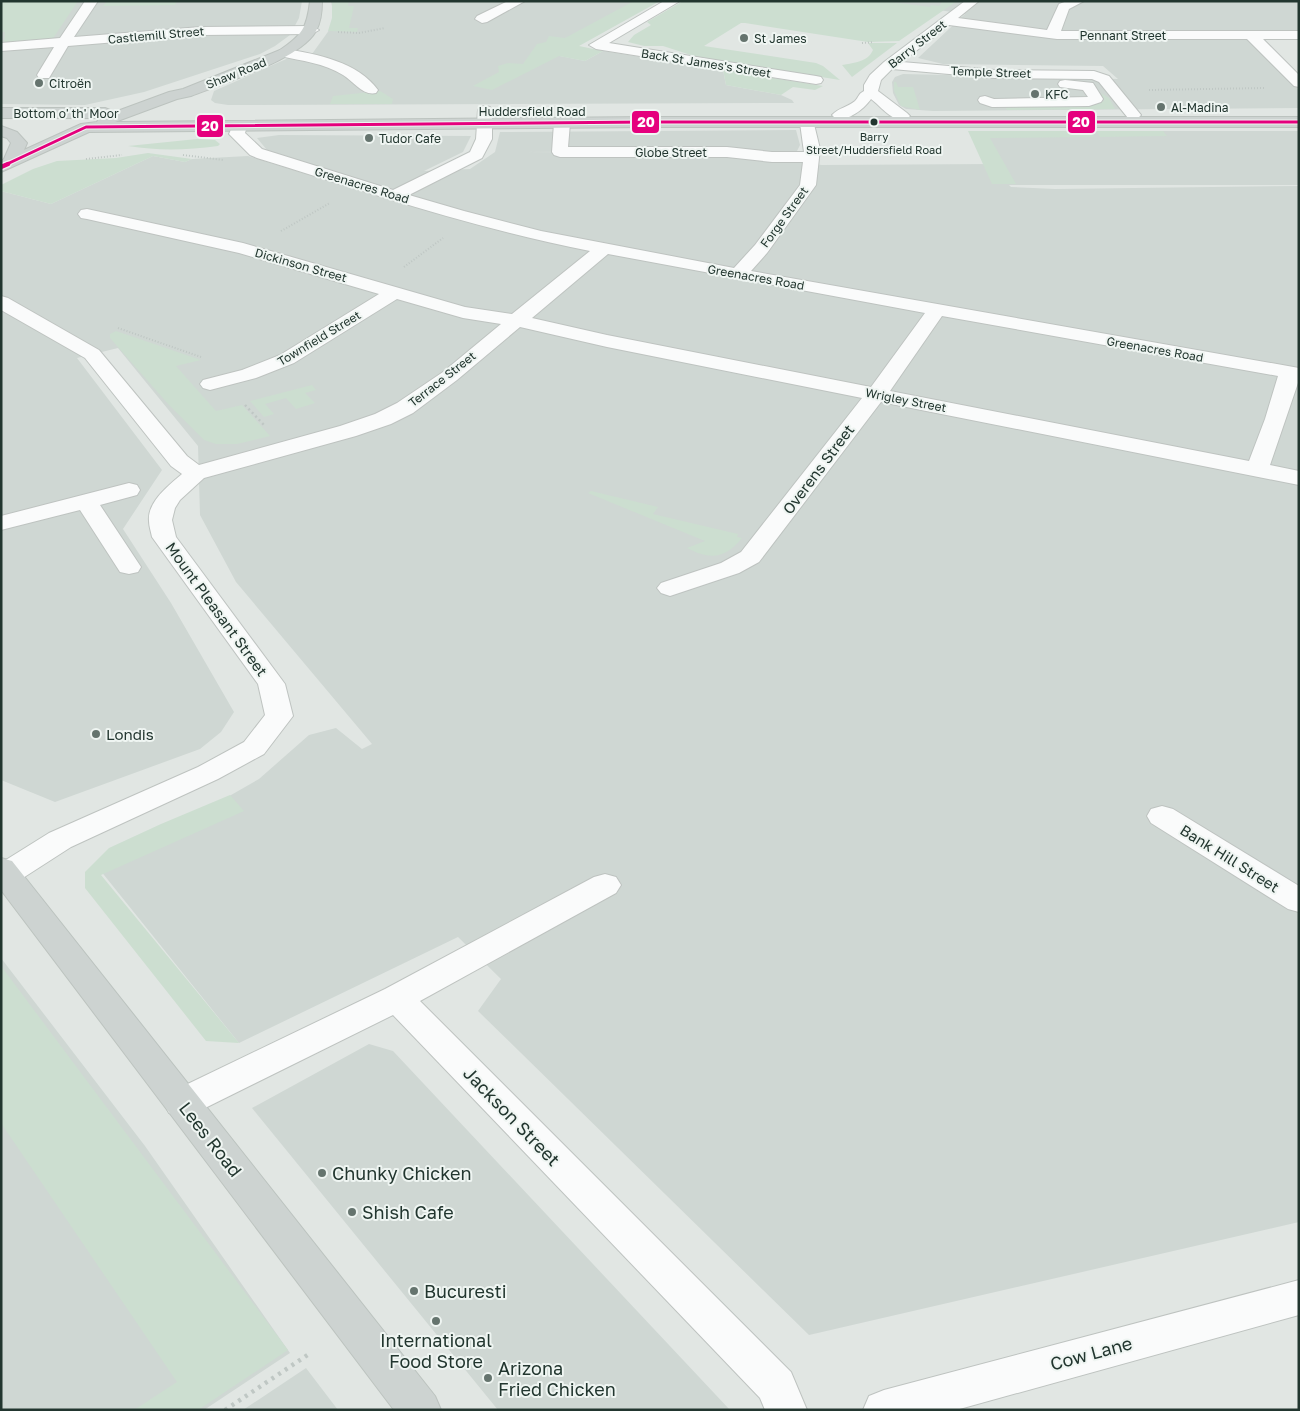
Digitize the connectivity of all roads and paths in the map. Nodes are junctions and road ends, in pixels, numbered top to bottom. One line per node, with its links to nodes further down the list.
1 (92, 1): 16 (street)
2 (316, 1): 10 (main road)
3 (519, 1): 7 (street)
4 (674, 1): 25 (street, Back St James's Street)
5 (973, 1): 8 (street, Barry Street)
6 (1078, 1): 13 (street)
7 (482, 19)
8 (947, 21): 11 (street, Pennant Street); 21 (street, Barry Street)
9 (385, 28): 12 (path)
10 (312, 30): 16 (street, Castlemill Street); 19 (main road, Shaw Road)
11 (1023, 31): 13 (street, Pennant Street); 17 (street)
12 (359, 33)
13 (1057, 35): 14 (street, Pennant Street)
14 (1251, 35): 15 (street, Pennant Street); 26 (street)
15 (1299, 35)
16 (63, 42): 18 (street, Castlemill Street); 23 (street)
17 (1021, 46)
18 (1, 47)
19 (285, 53): 28 (street); 33 (main road, Shaw Road)
20 (1030, 58): 22 (street)
21 (889, 65): 24 (street, Temple Street); 30 (street, Barry Street)
22 (1040, 74): 24 (street, Temple Street); 37 (street, Temple Street)
23 (44, 76)
24 (974, 78): 31 (street)
25 (816, 80)
26 (1299, 83)
27 (1271, 88): 29 (path)
28 (371, 90)
29 (1143, 90)
30 (872, 93): 35 (street, Barry Street); 36 (street)
31 (985, 100)
32 (1, 113): 33 (main road, Bottom o' th' Moor)
33 (124, 113): 38 (main road, Huddersfield Road); 43 (main road, Bottom o' th' Moor)
34 (1299, 114): 37 (main road, Huddersfield Road)
35 (840, 116): 36 (main road, Huddersfield Road); 38 (main road, Huddersfield Road)
36 (902, 116): 37 (main road, Huddersfield Road)
37 (1133, 116)
38 (485, 117): 40 (main road, Huddersfield Road); 42 (main road, Huddersfield Road); 53 (street)
39 (1299, 122): 41 (main road, Huddersfield Road)
40 (562, 123): 41 (main road, Huddersfield Road); 50 (street, Globe Street)
41 (808, 123): 50 (street, Forge Street)
42 (239, 126): 44 (main road, Huddersfield Road); 53 (street, Greenacres Road)
43 (86, 127): 44 (main road, Huddersfield Road); 45 (main road, Bottom o' th' Moor); 52 (main road)
44 (201, 127): 46 (main road)
45 (1, 129): 52 (main road)
46 (104, 142)
47 (78, 153): 49 (path); 52 (main road)
48 (176, 154): 51 (path)
49 (122, 155)
50 (811, 157): 60 (street, Forge Street)
51 (228, 159)
52 (6, 164)
53 (395, 195): 58 (street, Greenacres Road)
54 (332, 202): 56 (path)
55 (87, 214): 61 (street, Dickinson Street)
56 (276, 234)
57 (447, 235): 59 (path)
58 (603, 249): 60 (street, Greenacres Road); 64 (street, Terrace Street)
59 (402, 268)
60 (738, 274): 63 (street, Greenacres Road)
61 (395, 292): 64 (street, Dickinson Street); 66 (street, Townfield Street)
62 (1, 302): 73 (street)
63 (937, 310): 67 (street, Greenacres Road); 68 (street, Overens Street)
64 (514, 321): 68 (street, Wrigley Street); 73 (street, Terrace Street)
65 (118, 328): 66 (path)
66 (205, 370): 69 (street)
67 (1294, 374): 72 (street)
68 (876, 394): 72 (street, Wrigley Street); 79 (street, Overens Street)
69 (224, 401)
70 (245, 405): 71 (path)
71 (269, 430)
72 (1257, 470): 74 (street, Wrigley Street)
73 (196, 473): 81 (street, Mount Pleasant Street)
74 (1299, 478)
75 (129, 490): 76 (street)
76 (86, 501): 77 (street); 78 (street)
77 (1, 523)
78 (129, 567)
79 (670, 588)
80 (1162, 816): 83 (street, Bank Hill Street)
81 (3, 874): 85 (main road, Lees Road)
82 (605, 885): 84 (street)
83 (1299, 901)
84 (397, 998): 85 (street); 90 (street, Jackson Street)
85 (182, 1102): 89 (main road, Lees Road)
86 (1299, 1297): 91 (street, Cow Lane)
87 (310, 1354): 88 (path)
88 (225, 1410)
89 (420, 1410)
90 (786, 1410)
91 (884, 1410)

